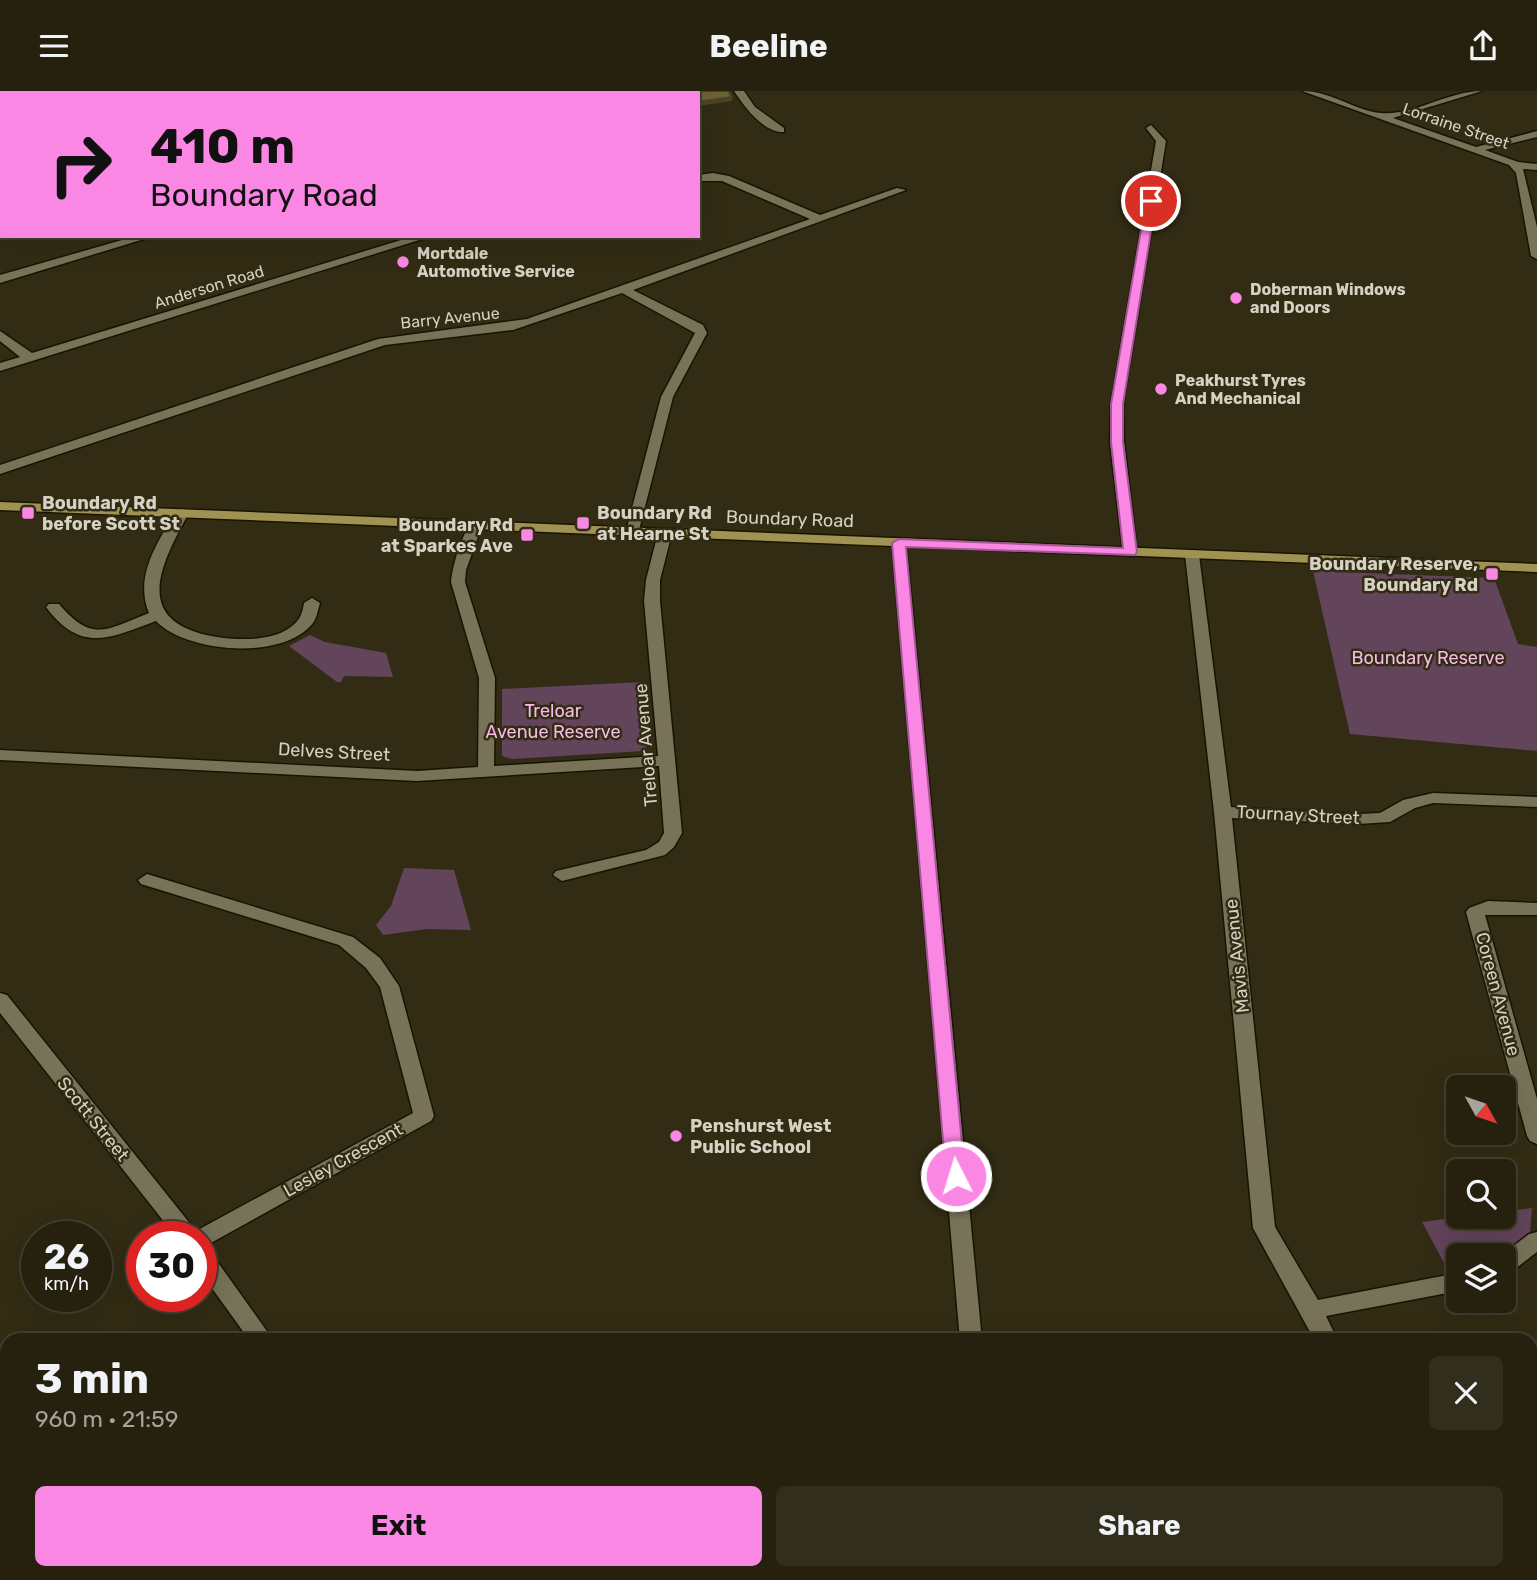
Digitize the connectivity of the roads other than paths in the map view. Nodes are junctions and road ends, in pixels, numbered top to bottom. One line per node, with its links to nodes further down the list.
1 (739, 91): 6 (street)
2 (1307, 91): 4 (street, Lorraine Street)
3 (1468, 92): 4 (street)
4 (1379, 116): 8 (street, Lorraine Street)
5 (1152, 128): 29 (street)
6 (780, 130)
7 (1537, 134): 8 (street)
8 (1477, 149): 9 (street, Lorraine Street)
9 (1516, 165): 10 (street, Lorraine Street); 16 (street)
10 (1537, 167)
11 (700, 178): 13 (street)
12 (901, 190): 13 (street, Barry Avenue)
13 (820, 219): 18 (street, Barry Avenue)
14 (142, 238): 17 (street)
15 (420, 238): 20 (street, Anderson Road)
16 (1537, 256)
17 (0, 279)
18 (623, 289): 22 (street, Barry Avenue); 26 (street)
19 (0, 335): 20 (street)
20 (30, 358): 21 (street, Anderson Road)
21 (0, 367)
22 (0, 470)
23 (0, 506): 24 (main road, Boundary Road)
24 (182, 513): 25 (main road, Boundary Road); 34 (street)
25 (475, 526): 26 (main road, Boundary Road); 39 (street)
26 (633, 531): 27 (main road, Boundary Road)
27 (666, 533): 28 (main road, Boundary Road); 38 (street, Treloar Avenue)
28 (899, 543): 29 (main road, Boundary Road); 55 (street)
29 (1130, 552): 30 (main road, Boundary Road)
30 (1192, 555): 31 (main road, Boundary Road); 41 (street, Mavis Avenue)
31 (1537, 568)
32 (312, 603): 34 (street)
33 (54, 607): 35 (street)
34 (158, 615): 35 (street)
35 (84, 635): 36 (street)
36 (66, 643)
37 (0, 755): 39 (street, Delves Street)
38 (666, 761): 39 (street, Delves Street); 42 (street, Treloar Avenue)
39 (486, 772)
40 (1537, 802): 41 (street, Tournay Street)
41 (1223, 811): 53 (street, Mavis Avenue)
42 (562, 875)
43 (146, 880): 48 (street, Lesley Crescent)
44 (1537, 909): 46 (street, Coreen Avenue)
45 (0, 999): 47 (street, Scott Street)
46 (1537, 1136)
47 (175, 1221)
48 (217, 1229)
49 (1537, 1240): 50 (street)
50 (1516, 1256)
51 (217, 1278): 54 (street)
52 (1446, 1284): 53 (street)
53 (1312, 1310): 56 (street, Mavis Avenue)
54 (257, 1333)
55 (970, 1333)
56 (1323, 1333)

